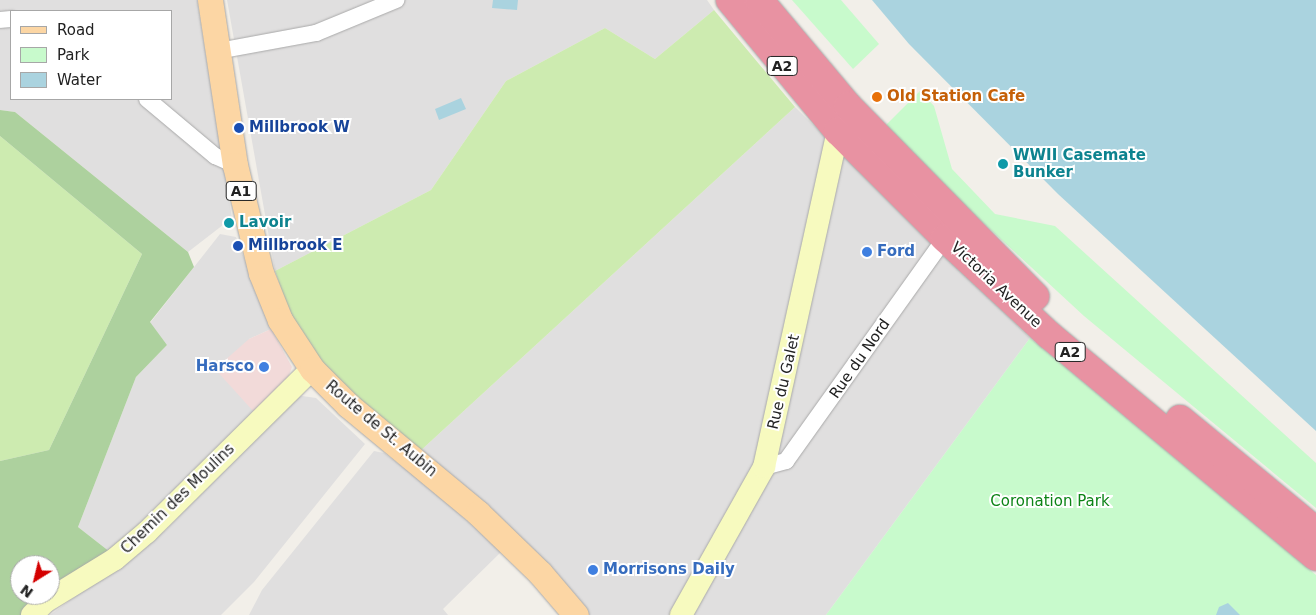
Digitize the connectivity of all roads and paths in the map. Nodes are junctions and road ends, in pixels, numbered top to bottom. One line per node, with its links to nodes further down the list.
1 (210, 0): 5 (main road, Route de St. Aubin / A1)
2 (396, 0): 5 (street)
3 (730, 0): 7 (highway, Victoria Avenue / A2)
4 (760, 0): 7 (highway, Victoria Avenue / A2)
5 (218, 51): 8 (main road, Route de St. Aubin / A1)
6 (148, 100): 8 (street)
7 (843, 119): 9 (highway, Victoria Avenue / A2); 11 (main road, Rue du Galet); 12 (highway, Victoria Avenue / A2)
8 (235, 165): 10 (main road, Route de St. Aubin / A1)
9 (945, 238): 11 (street, Rue du Nord); 13 (highway, Victoria Avenue / A2)
10 (312, 369): 14 (main road, Chemin des Moulins); 15 (main road, Route de St. Aubin / A1)
11 (764, 467): 16 (main road, Rue du Galet)
12 (1316, 530)
13 (1316, 557)
14 (32, 615)
15 (576, 615)
16 (681, 615)

